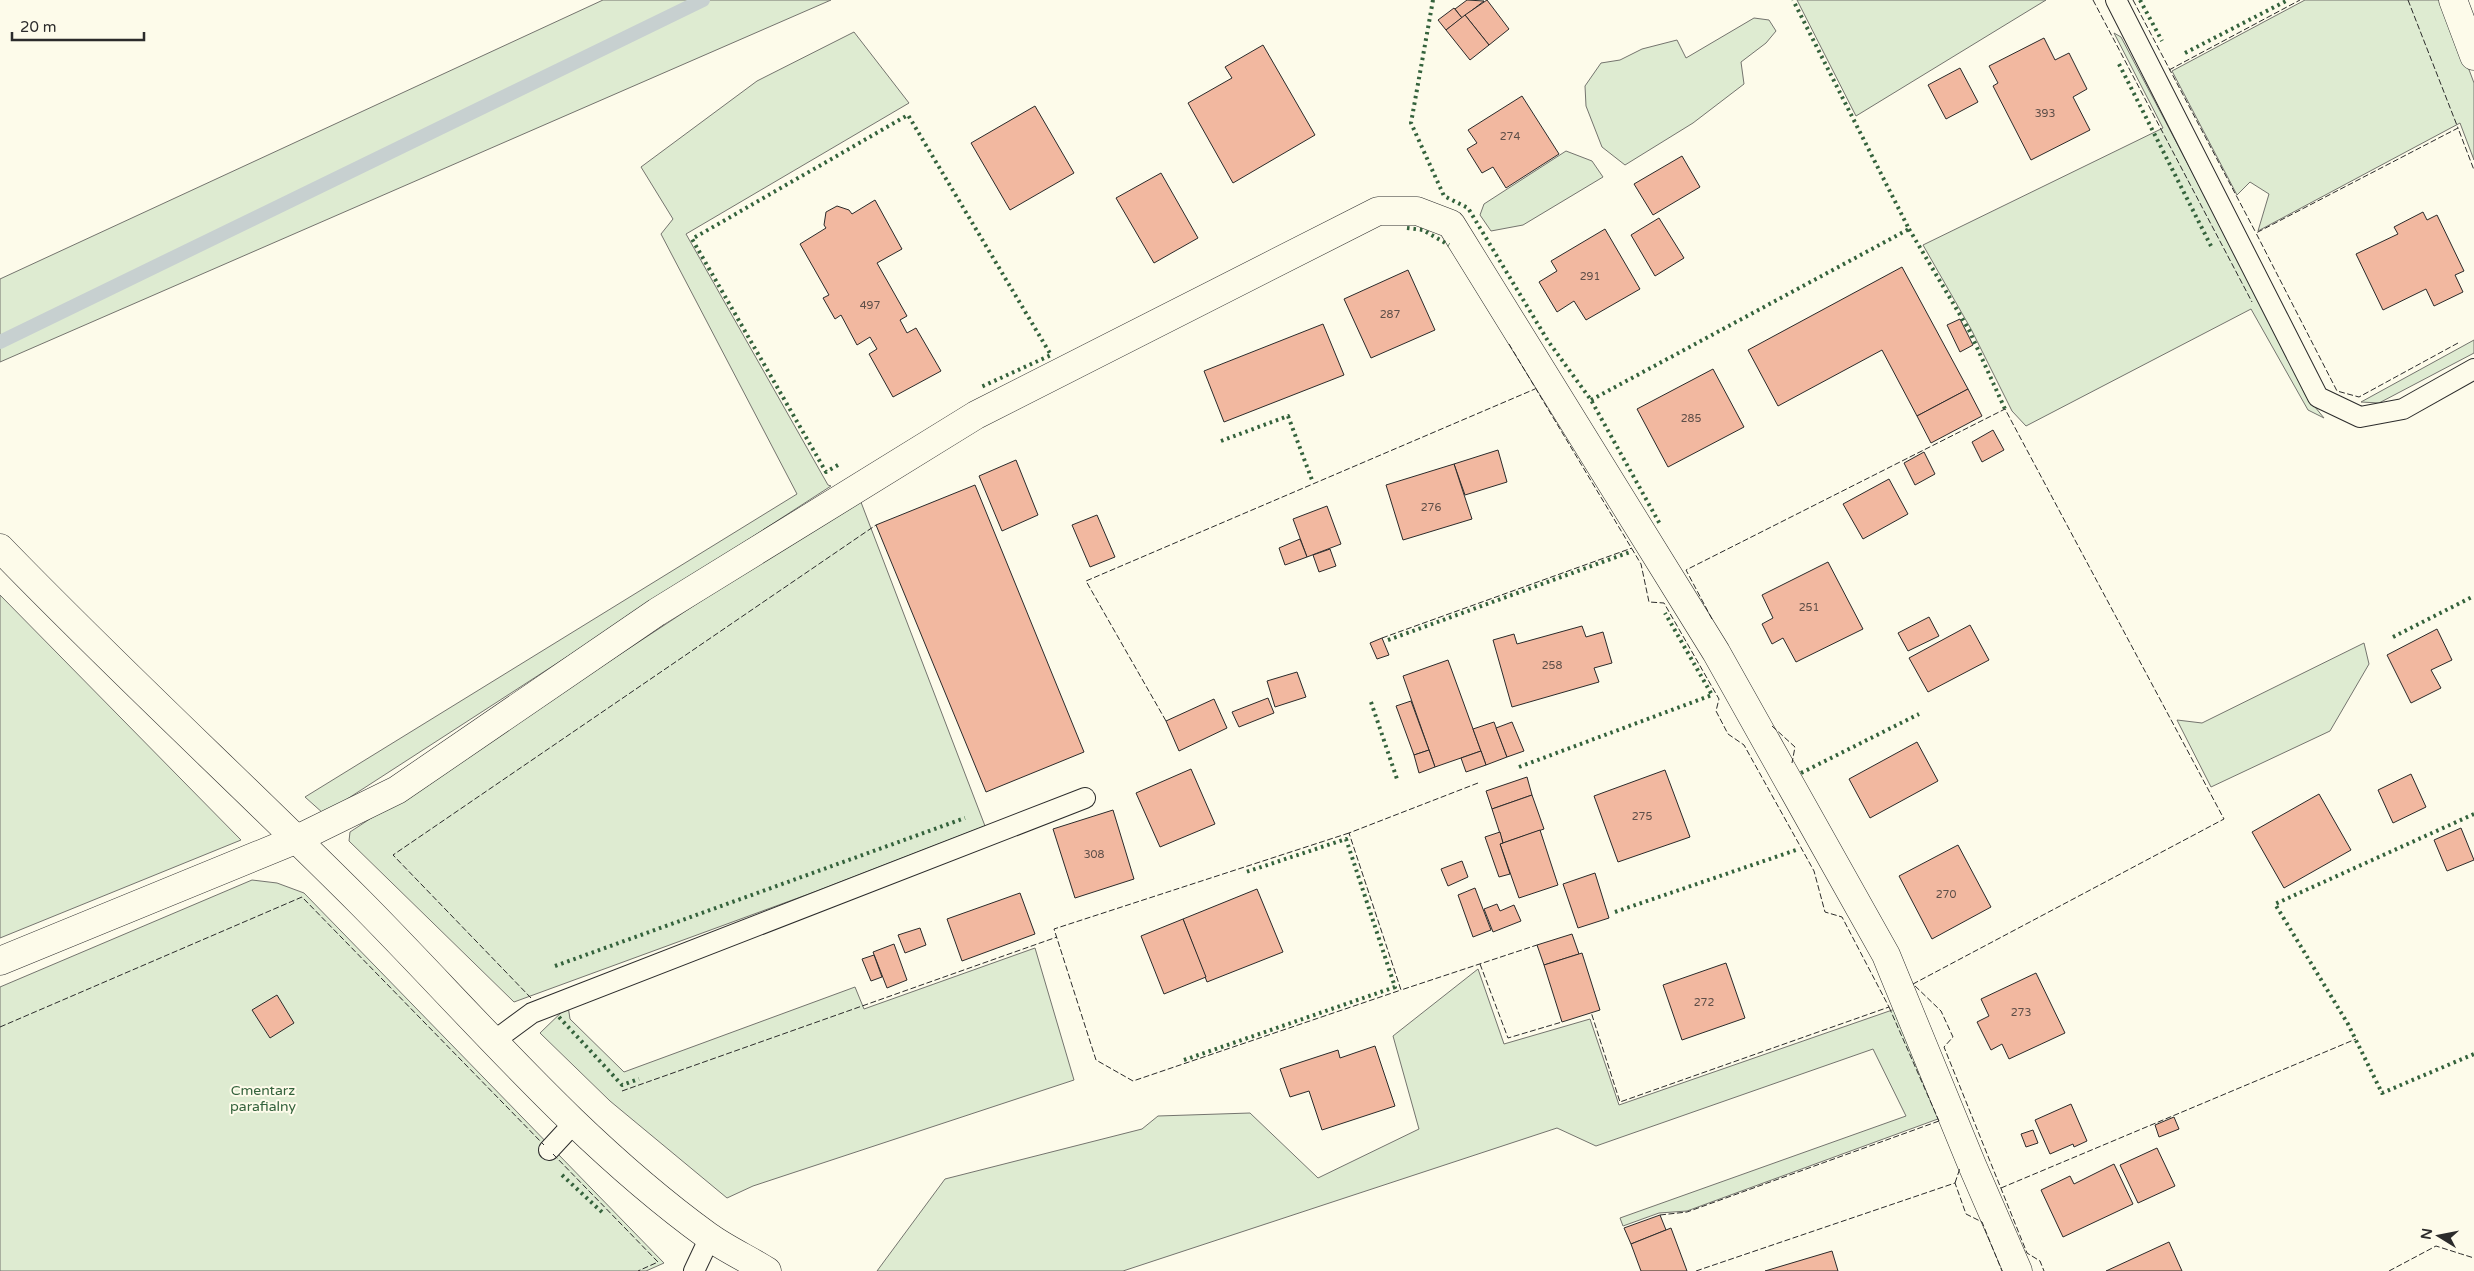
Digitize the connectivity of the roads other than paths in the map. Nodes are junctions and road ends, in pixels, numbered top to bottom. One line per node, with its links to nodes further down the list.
1 (2116, 0): 4 (lane)
2 (2453, 0): 3 (street)
3 (2474, 56)
4 (2474, 369)
5 (0, 548): 7 (street)
6 (1085, 798): 9 (lane)
7 (295, 840): 8 (street); 9 (street); 15 (street)
8 (0, 961)
9 (494, 1041): 10 (street)
10 (574, 1123): 11 (lane); 12 (street)
11 (549, 1150)
12 (710, 1237): 13 (lane); 14 (street)
13 (694, 1271)
14 (767, 1271)
15 (2018, 1271)

